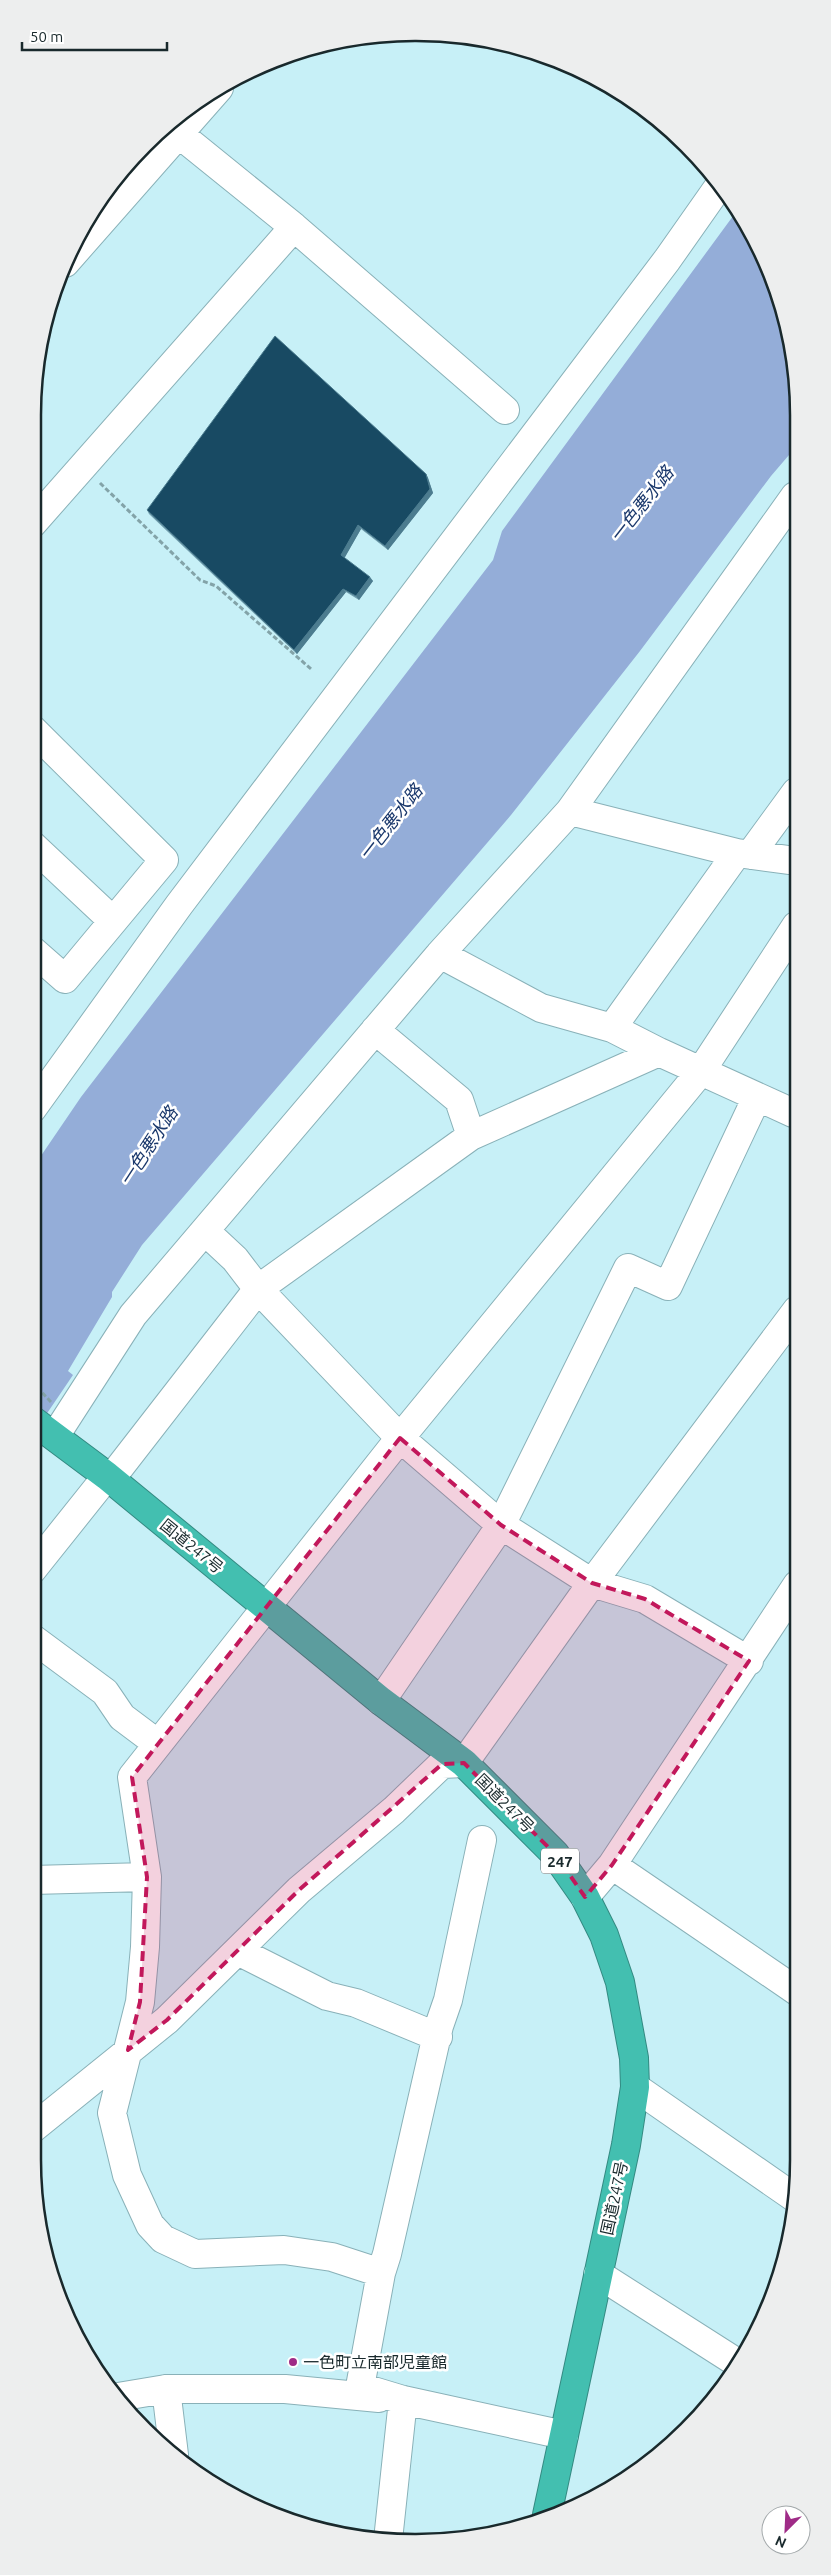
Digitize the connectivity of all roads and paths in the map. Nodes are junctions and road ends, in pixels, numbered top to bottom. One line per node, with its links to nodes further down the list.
1 (200, 110): 2 (street)
2 (179, 134): 4 (street); 5 (street)
3 (714, 191): 25 (street)
4 (294, 227): 6 (street); 7 (street)
5 (85, 241)
6 (505, 410)
7 (83, 467): 9 (street); 10 (path)
8 (790, 503): 13 (street)
9 (41, 514)
10 (311, 669)
11 (41, 738): 17 (street)
12 (790, 799): 15 (street)
13 (570, 811): 15 (street); 19 (street)
14 (41, 853): 17 (street)
15 (743, 854): 16 (street); 21 (street)
16 (790, 860)
17 (113, 921): 20 (street)
18 (790, 935): 24 (street)
19 (440, 954): 21 (street); 22 (street)
20 (41, 958)
21 (612, 1028): 23 (street)
22 (375, 1030): 28 (street); 29 (street)
23 (659, 1052): 24 (street); 28 (street)
24 (701, 1070): 26 (street); 34 (street)
25 (41, 1097)
26 (756, 1099): 27 (street); 36 (street)
27 (790, 1112)
28 (471, 1136): 30 (street)
29 (205, 1231): 30 (street); 33 (street)
30 (258, 1289): 34 (street); 35 (street)
31 (790, 1319): 38 (street)
32 (41, 1408): 33 (path)
33 (46, 1422): 35 (highway, 国道247号 / 247)
34 (400, 1438): 36 (street); 40 (street)
35 (107, 1476): 37 (street); 40 (highway, 国道247号 / 247)
36 (501, 1525): 38 (street); 43 (street)
37 (41, 1559)
38 (592, 1583): 42 (street); 45 (street)
39 (790, 1598): 42 (street)
40 (265, 1606): 43 (highway, 国道247号 / 247); 44 (street)
41 (41, 1645): 44 (street)
42 (750, 1660): 47 (street)
43 (381, 1701): 45 (highway, 国道247号 / 247)
44 (158, 1744): 48 (street)
45 (464, 1763): 50 (highway, 国道247号 / 247); 51 (street)
46 (482, 1840): 53 (street)
47 (612, 1865): 50 (street); 52 (street)
48 (147, 1877): 49 (street); 54 (street)
49 (41, 1880)
50 (585, 1897): 55 (highway, 国道247号 / 247)
51 (238, 1951): 53 (street); 54 (street)
52 (790, 1987)
53 (438, 2038): 58 (street)
54 (128, 2050): 56 (street); 58 (street)
55 (635, 2087): 57 (street); 59 (highway, 国道247号 / 247)
56 (41, 2122)
57 (788, 2193)
58 (381, 2273): 63 (street)
59 (598, 2274): 60 (street); 64 (highway, 国道247号 / 247)
60 (732, 2359)
61 (166, 2389): 62 (street); 63 (street); 65 (street)
62 (126, 2396)
63 (403, 2400): 64 (street); 67 (street)
64 (564, 2436): 66 (highway, 国道247号 / 247)
65 (173, 2444)
66 (548, 2509)
67 (389, 2533)

